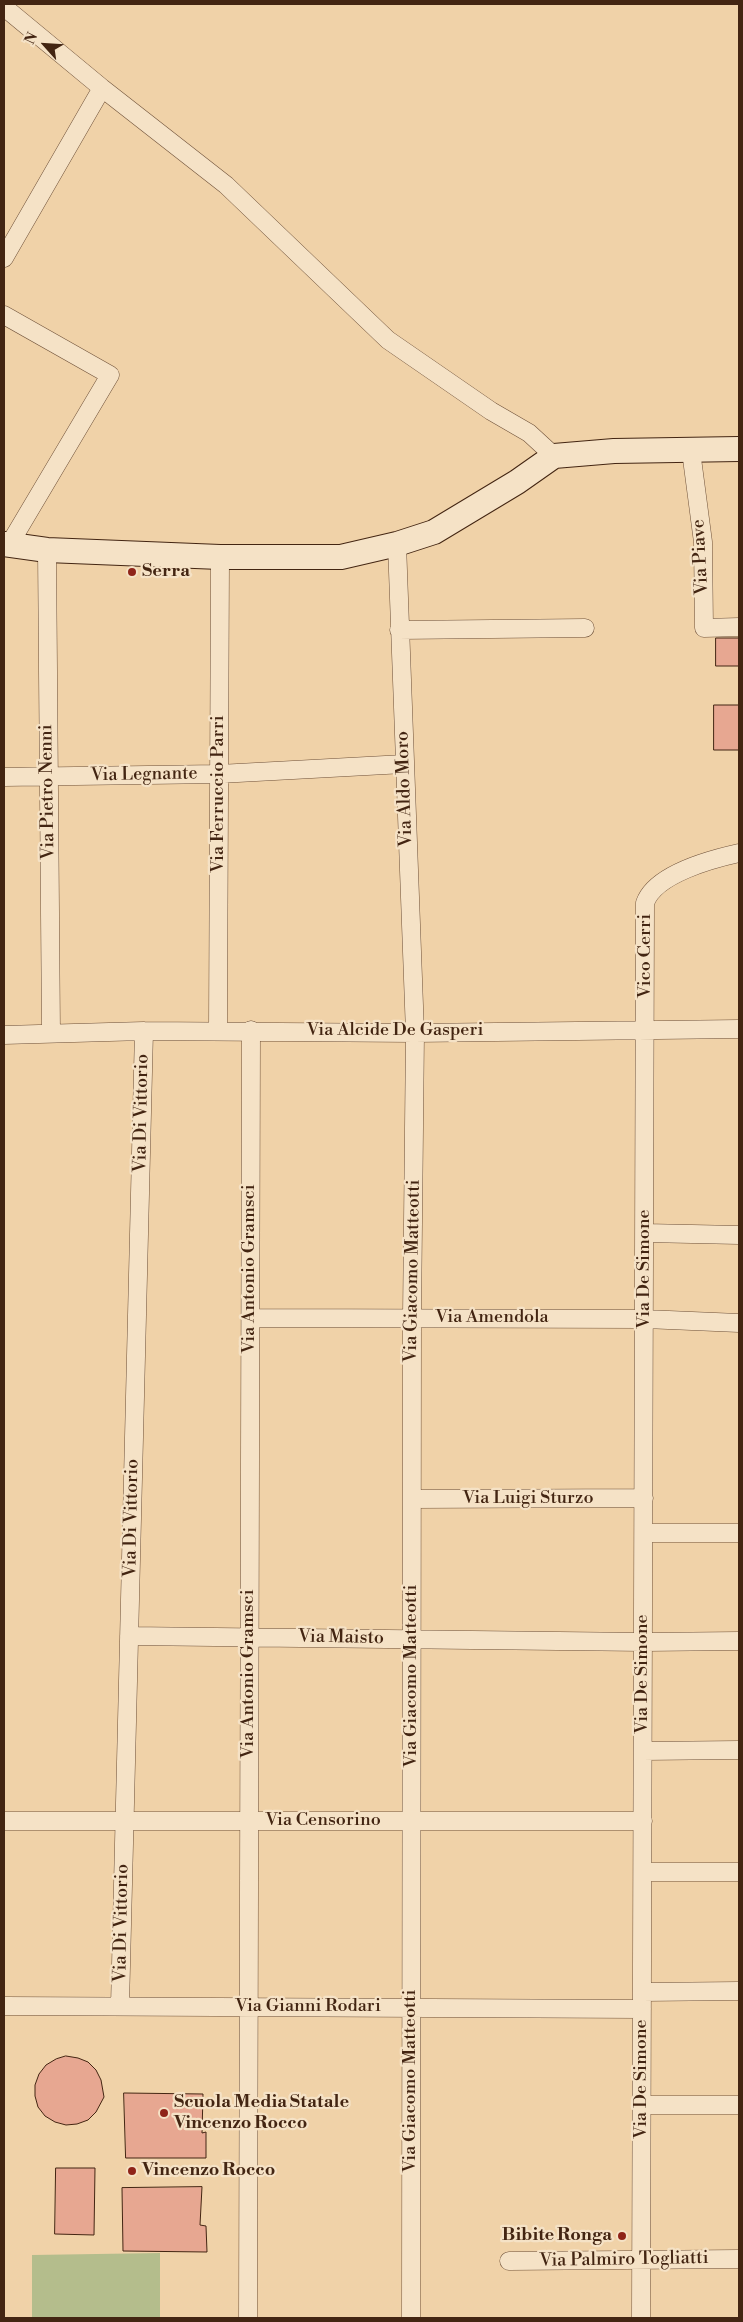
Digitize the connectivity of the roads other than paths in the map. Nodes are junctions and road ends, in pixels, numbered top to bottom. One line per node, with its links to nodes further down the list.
1 (4, 7): 2 (street)
2 (102, 88): 3 (street); 7 (street)
3 (4, 258)
4 (4, 315): 9 (street)
5 (739, 449): 6 (street)
6 (691, 451): 7 (street); 12 (street, Via Piave)
7 (554, 456): 8 (street)
8 (397, 544): 11 (street); 14 (street, Via Aldo Moro)
9 (6, 545): 10 (street)
10 (47, 550): 11 (street); 18 (street, Via Pietro Nenni)
11 (220, 557): 16 (street, Via Ferruccio Parri)
12 (739, 627)
13 (585, 628): 14 (street)
14 (400, 630): 15 (street, Via Aldo Moro)
15 (404, 764): 16 (street, Via Legnante); 26 (street, Via Aldo Moro)
16 (219, 774): 18 (street, Via Legnante); 24 (street, Via Ferruccio Parri)
17 (4, 777): 18 (street, Via Legnante)
18 (48, 778): 25 (street, Via Pietro Nenni)
19 (739, 853): 20 (street, Vico Cerri)
20 (646, 1029): 21 (street, Via Alcide De Gasperi); 26 (street, Via Alcide De Gasperi); 28 (street, Via De Simone)
21 (739, 1029)
22 (251, 1030): 24 (street, Via Alcide De Gasperi); 26 (street, Via Alcide De Gasperi); 30 (street, Via Antonio Gramsci)
23 (144, 1031): 24 (street, Via Alcide De Gasperi); 25 (street, Via Alcide De Gasperi); 38 (street, Via Di Vittorio)
24 (218, 1031)
25 (51, 1033): 27 (street, Via Alcide De Gasperi)
26 (415, 1033): 31 (street, Via Giacomo Matteotti)
27 (4, 1035)
28 (645, 1233): 29 (street); 32 (street, Via De Simone)
29 (739, 1235)
30 (250, 1318): 31 (street, Via Amendola); 39 (street, Via Antonio Gramsci)
31 (412, 1318): 32 (street, Via Amendola); 35 (street, Via Giacomo Matteotti)
32 (645, 1319): 33 (street, Via Amendola); 34 (street, Via De Simone)
33 (739, 1323)
34 (644, 1498): 35 (street, Via Luigi Sturzo); 36 (street, Via De Simone)
35 (412, 1499): 40 (street, Via Giacomo Matteotti)
36 (644, 1533): 37 (street); 42 (street, Via De Simone)
37 (739, 1533)
38 (129, 1636): 39 (street, Via Maisto); 46 (street, Via Di Vittorio)
39 (250, 1637): 40 (street, Via Maisto); 47 (street, Via Antonio Gramsci)
40 (412, 1639): 42 (street, Via Maisto); 48 (street, Via Giacomo Matteotti)
41 (739, 1641): 42 (street, Via Maisto)
42 (644, 1642): 44 (street, Via De Simone)
43 (739, 1750): 44 (street)
44 (643, 1751): 49 (street, Via De Simone)
45 (4, 1821): 46 (street, Via Censorino)
46 (125, 1821): 47 (street, Via Censorino); 55 (street, Via Di Vittorio)
47 (249, 1821): 48 (street, Via Censorino); 56 (street, Via Antonio Gramsci)
48 (411, 1821): 49 (street, Via Censorino); 57 (street, Via Giacomo Matteotti)
49 (643, 1821): 50 (street, Via De Simone)
50 (643, 1872): 51 (street); 53 (street, Via De Simone)
51 (739, 1872)
52 (739, 1991): 53 (street, Via Gianni Rodari)
53 (642, 2001): 57 (street, Via Gianni Rodari); 59 (street, Via De Simone)
54 (4, 2006): 55 (street, Via Gianni Rodari)
55 (120, 2006): 56 (street, Via Gianni Rodari)
56 (249, 2007): 57 (street, Via Gianni Rodari); 63 (street, Via Antonio Gramsci)
57 (411, 2008): 64 (street, Via Giacomo Matteotti)
58 (739, 2104): 59 (street)
59 (642, 2105): 61 (street, Via De Simone)
60 (739, 2258): 61 (street, Via Palmiro Togliatti)
61 (641, 2259): 62 (street, Via Palmiro Togliatti); 65 (street, Via De Simone)
62 (509, 2261)
63 (248, 2318)
64 (411, 2318)
65 (641, 2318)

